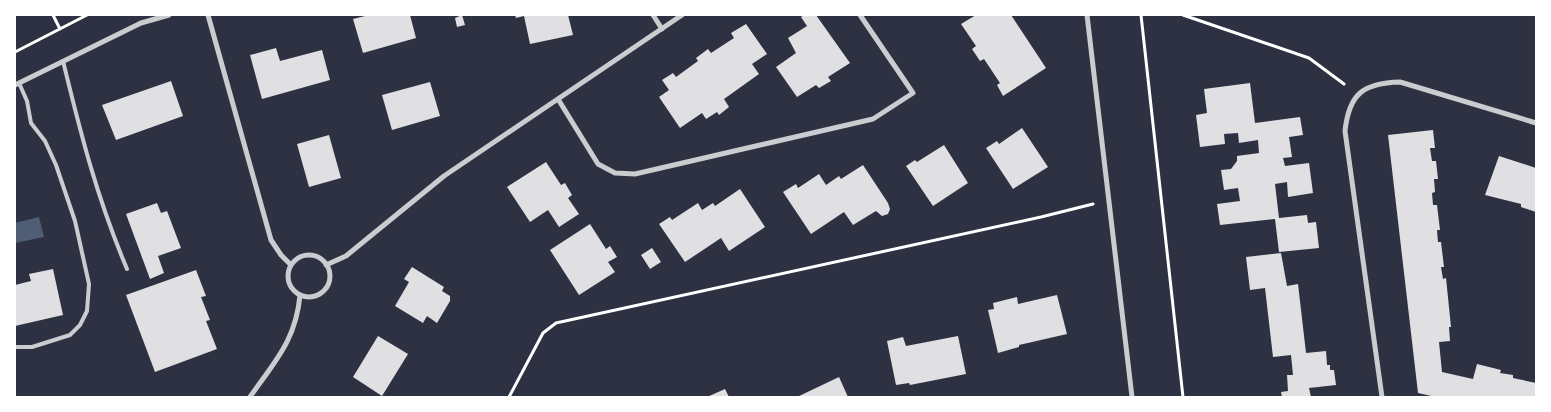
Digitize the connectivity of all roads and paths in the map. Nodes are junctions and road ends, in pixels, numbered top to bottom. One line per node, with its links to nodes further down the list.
1 (52, 15): 11 (path)
2 (87, 15): 11 (path)
3 (169, 15): 14 (street)
4 (208, 15): 21 (street)
5 (653, 15): 12 (street)
6 (682, 15): 12 (street)
7 (860, 15): 17 (street)
8 (1087, 15): 27 (street)
9 (1140, 15): 28 (path)
10 (1183, 15): 16 (path)
11 (60, 29): 13 (path)
12 (662, 29): 17 (street)
13 (15, 52)
14 (63, 61): 15 (street); 22 (lane)
15 (17, 84): 24 (lane)
16 (1344, 84)
17 (558, 99): 20 (street)
18 (1536, 123): 29 (street)
19 (1098, 202): 26 (path)
20 (326, 265): 21 (street); 23 (street)
21 (291, 266): 23 (street)
22 (127, 269)
23 (300, 295): 25 (street)
24 (15, 347)
25 (250, 397)
26 (509, 397)
27 (1132, 397)
28 (1183, 397)
29 (1382, 397)

